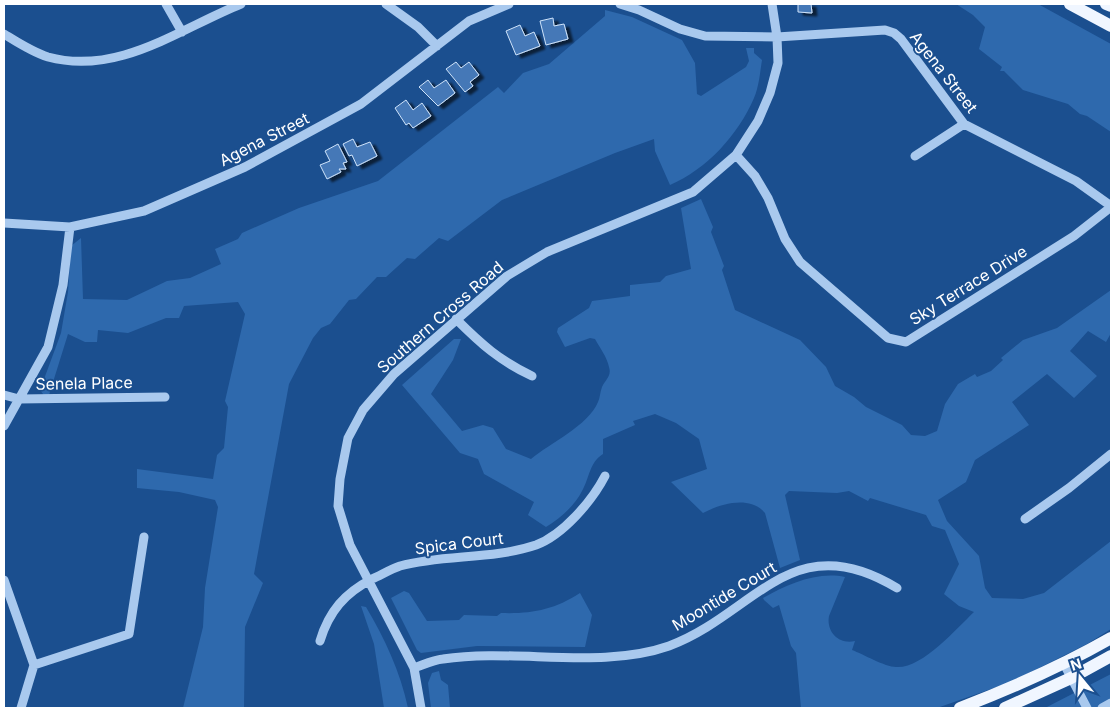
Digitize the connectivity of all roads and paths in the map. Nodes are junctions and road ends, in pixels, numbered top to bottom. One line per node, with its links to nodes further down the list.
1 (166, 4): 11 (street)
2 (241, 4): 11 (street)
3 (386, 4): 14 (street)
4 (509, 4): 14 (street, Agena Street)
5 (620, 4): 13 (street, Agena Street)
6 (772, 4): 13 (street, Southern Cross Road)
7 (1070, 4): 10 (main road)
8 (1106, 4): 9 (main road)
9 (1111, 6)
10 (1111, 26)
11 (182, 32): 12 (street)
12 (4, 34)
13 (777, 37): 15 (street, Agena Street); 16 (street, Southern Cross Road)
14 (436, 46): 20 (street, Agena Street)
15 (964, 124): 17 (street); 18 (street, Agena Street)
16 (736, 154): 18 (street, Sky Terrace Drive); 21 (street, Southern Cross Road)
17 (915, 156)
18 (1111, 206)
19 (4, 223): 20 (street, Agena Street)
20 (70, 227): 25 (street)
21 (456, 319): 22 (street); 32 (street, Southern Cross Road)
22 (532, 376)
23 (4, 395): 25 (street, Senela Place)
24 (165, 397): 25 (street, Senela Place)
25 (19, 399): 26 (street)
26 (4, 426)
27 (1111, 454): 29 (street)
28 (606, 476): 32 (street, Spica Court)
29 (1025, 519)
30 (144, 538): 38 (street)
31 (4, 580): 38 (street)
32 (368, 582): 35 (street, Spica Court); 39 (street, Southern Cross Road)
33 (897, 588): 39 (street, Moontide Court)
34 (1111, 638): 37 (main road)
35 (320, 641)
36 (1111, 656): 40 (main road)
37 (1064, 664): 40 (street); 44 (main road)
38 (34, 665): 42 (street)
39 (414, 668): 43 (street, Southern Cross Road)
40 (1071, 678): 45 (main road); 46 (street)
41 (1111, 703): 47 (street)
42 (21, 708)
43 (421, 708)
44 (960, 708)
45 (1005, 708)
46 (1087, 708)
47 (1102, 708)

